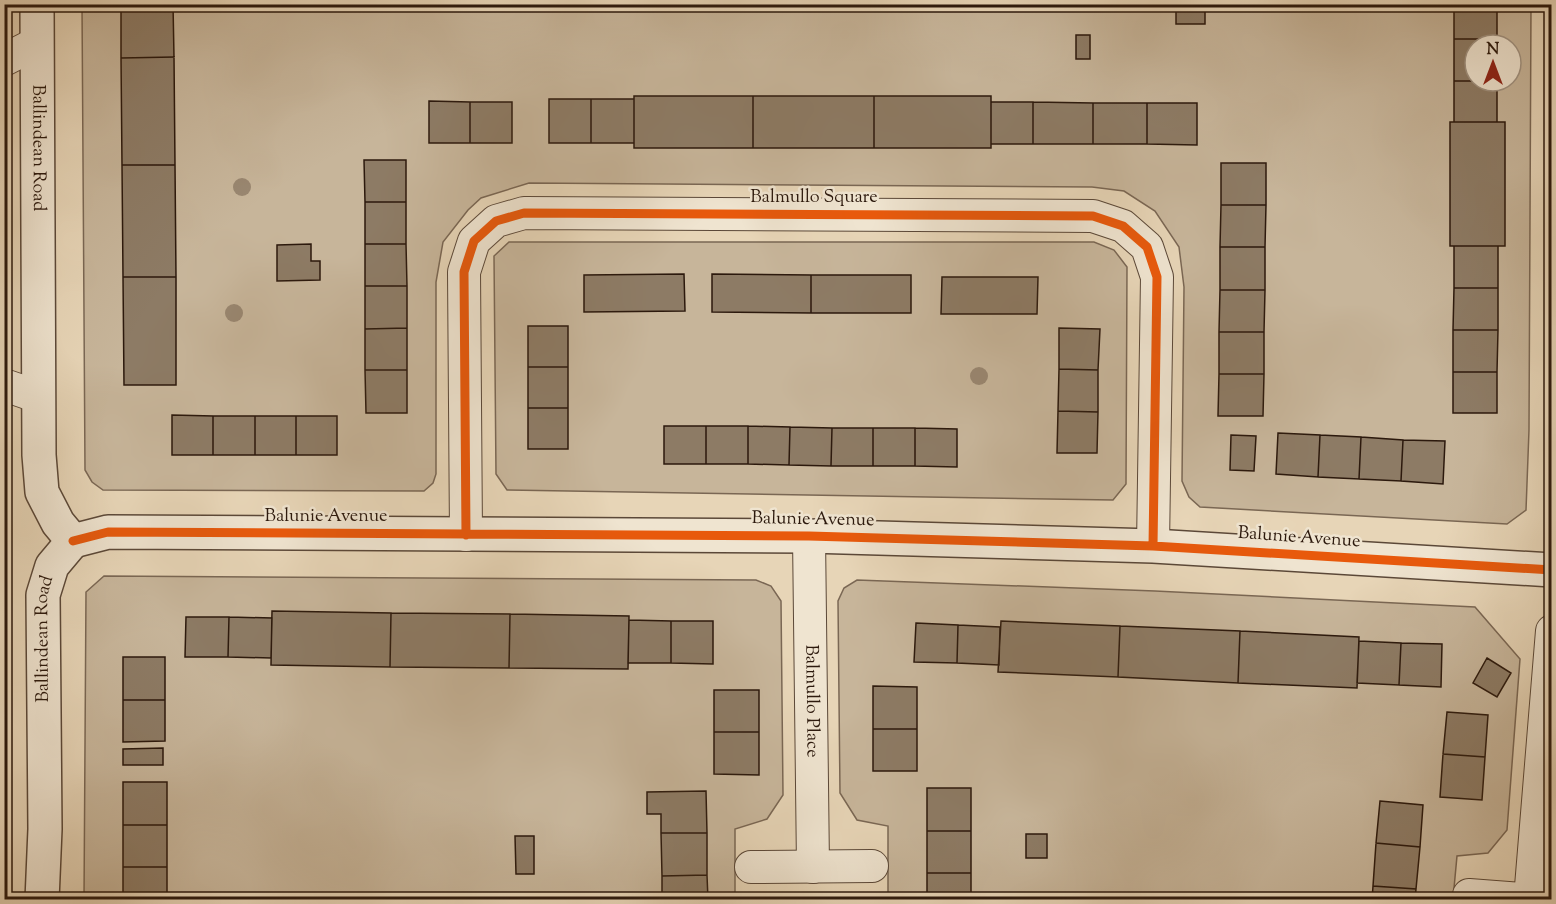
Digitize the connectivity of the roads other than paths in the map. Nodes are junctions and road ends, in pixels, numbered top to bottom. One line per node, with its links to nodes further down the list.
1 (37, 4): 2 (street, Ballindean Road)
2 (37, 43): 3 (street); 5 (street, Ballindean Road)
3 (4, 60)
4 (4, 385): 5 (street)
5 (39, 397): 8 (street, Ballindean Road)
6 (466, 535): 7 (street, Balunie Avenue); 8 (street, Balunie Avenue); 9 (street, Balmullo Square)
7 (809, 536): 9 (street, Balunie Avenue); 14 (street, Balmullo Place)
8 (73, 541): 17 (street, Ballindean Road)
9 (1153, 546): 10 (street, Balunie Avenue)
10 (1551, 570)
11 (1551, 631): 16 (street)
12 (872, 866): 14 (street)
13 (751, 867): 14 (street)
14 (813, 867)
15 (1469, 895): 16 (street)
16 (1532, 899)
17 (42, 900)

